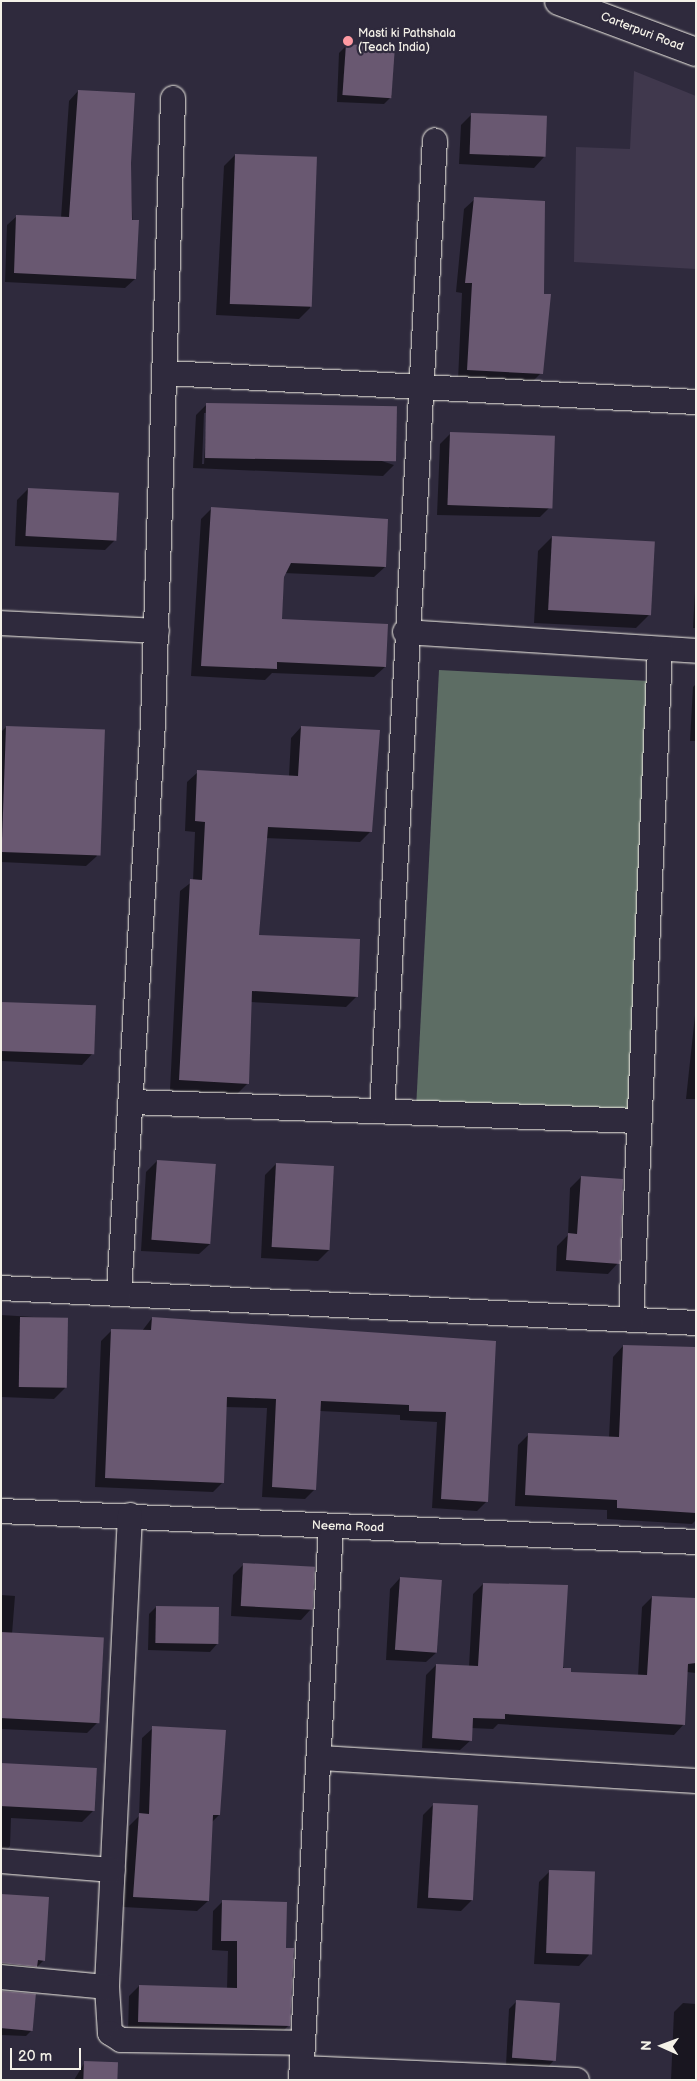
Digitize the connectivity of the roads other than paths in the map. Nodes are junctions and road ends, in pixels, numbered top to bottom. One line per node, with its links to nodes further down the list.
1 (559, 1): 2 (main road, Carterpuri Road)
2 (696, 52)
3 (173, 98): 5 (street)
4 (435, 140): 6 (street)
5 (167, 373): 6 (street); 9 (street)
6 (423, 386): 7 (street); 10 (street)
7 (696, 402)
8 (1, 623): 9 (street)
9 (157, 631): 13 (street)
10 (405, 632): 11 (street); 14 (street)
11 (660, 650): 12 (street); 15 (street)
12 (696, 651)
13 (132, 1102): 14 (street); 17 (street)
14 (382, 1111): 15 (street)
15 (637, 1121): 18 (street)
16 (1, 1288): 17 (street)
17 (119, 1292): 18 (street)
18 (630, 1319): 19 (street)
19 (696, 1323)
20 (1, 1511): 21 (street, Neema Road)
21 (130, 1515): 22 (street, Neema Road); 27 (street)
22 (331, 1526): 23 (street, Neema Road); 24 (street)
23 (696, 1542)
24 (321, 1758): 25 (street); 30 (street)
25 (696, 1781)
26 (1, 1861): 27 (street)
27 (113, 1870): 29 (street)
28 (1, 1977): 29 (street)
29 (107, 1987): 30 (street)
30 (303, 2043): 31 (street)
31 (301, 2074): 32 (street)
32 (577, 2080)

